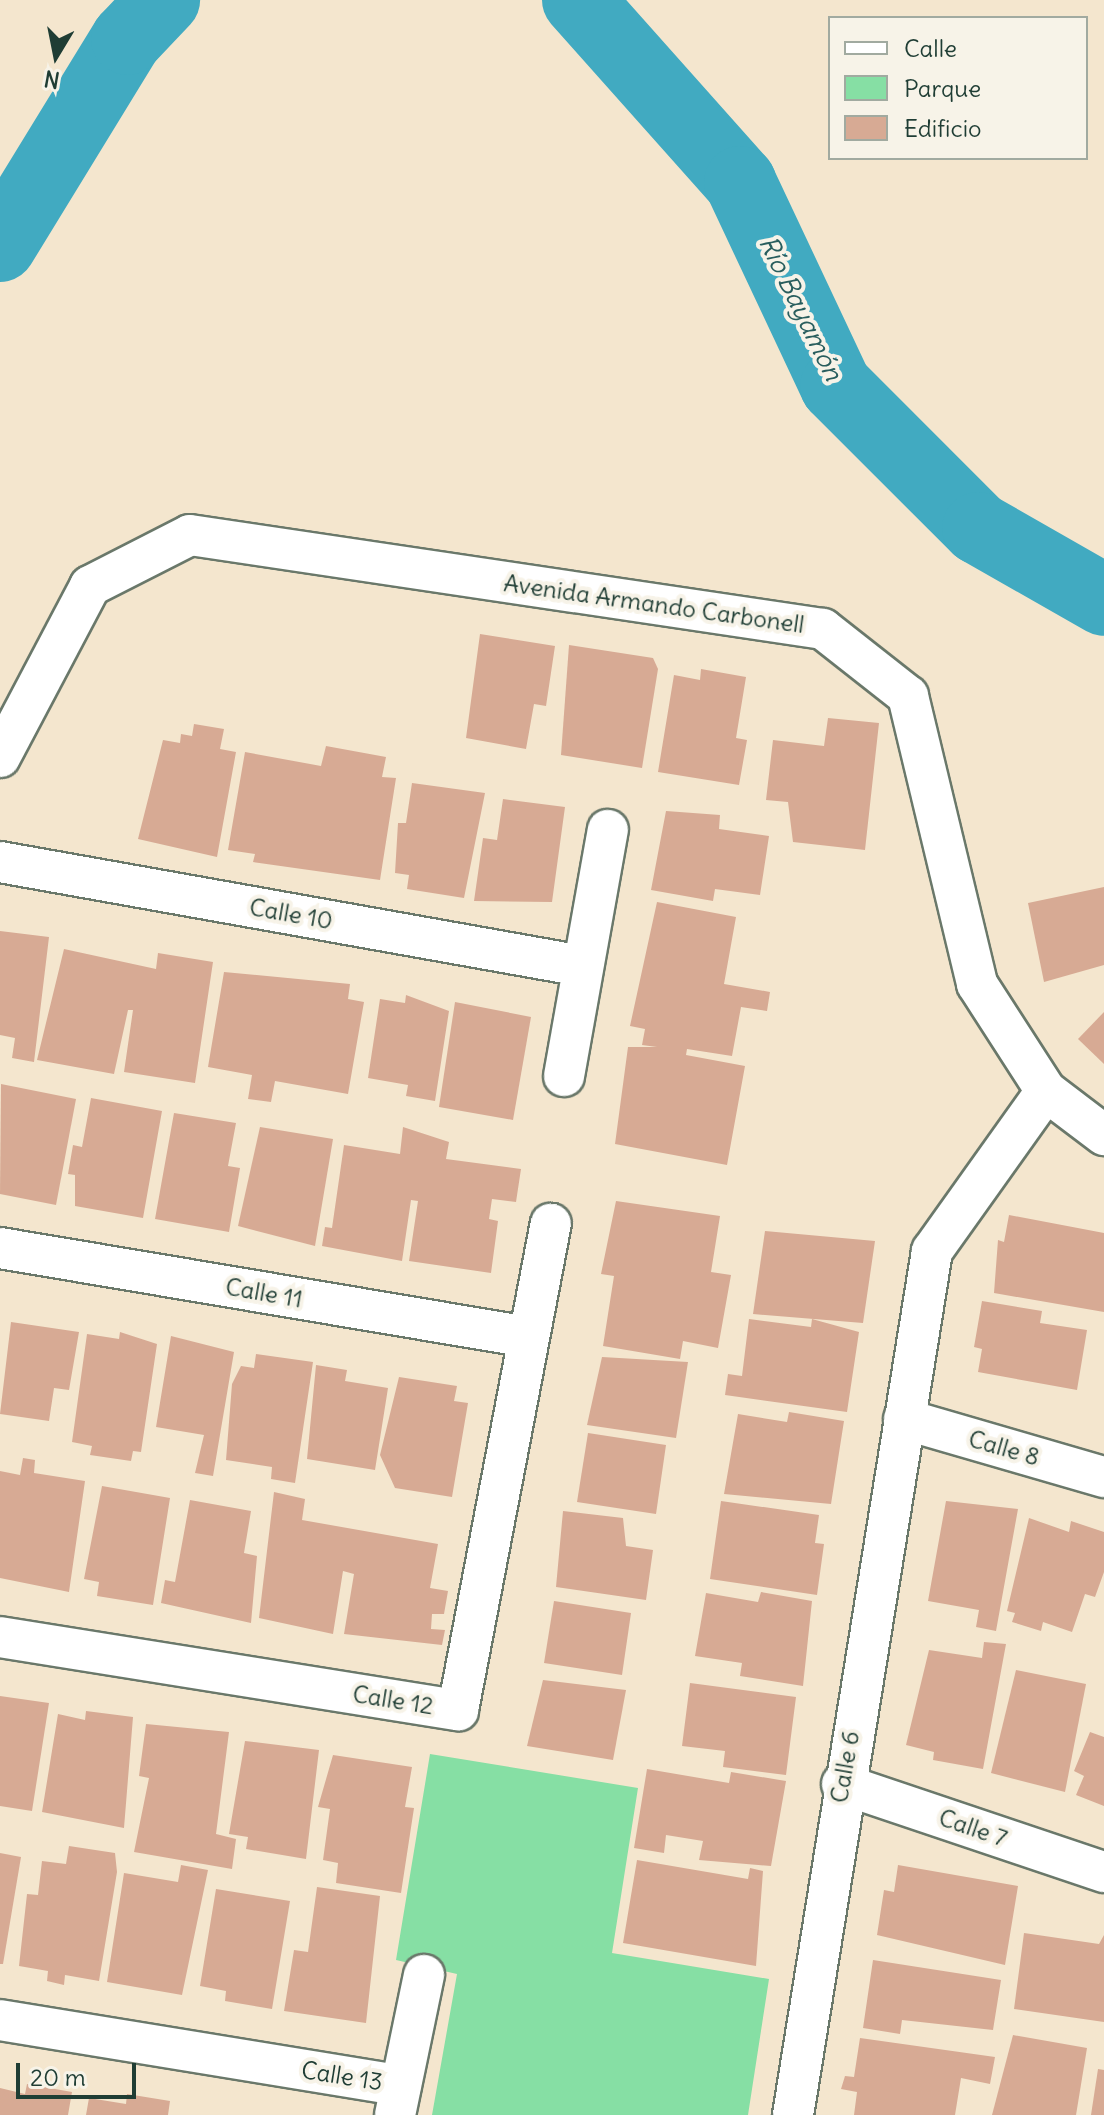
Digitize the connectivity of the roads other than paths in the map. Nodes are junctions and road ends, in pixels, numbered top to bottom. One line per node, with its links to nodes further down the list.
1 (0, 757): 6 (street, Avenida Armando Carbonell)
2 (608, 830): 4 (street)
3 (0, 862): 4 (street, Calle 10)
4 (582, 966): 5 (street)
5 (564, 1076)
6 (1046, 1091): 7 (street, Avenida Armando Carbonell); 11 (street, Calle 6)
7 (1104, 1135)
8 (551, 1224): 10 (street)
9 (0, 1248): 10 (street, Calle 11)
10 (528, 1337): 13 (street, Calle 12)
11 (904, 1419): 12 (street, Calle 8); 14 (street, Calle 6)
12 (1104, 1477)
13 (0, 1637)
14 (842, 1784): 15 (street, Calle 7); 19 (street, Calle 6)
15 (1104, 1872)
16 (424, 1975): 18 (street)
17 (0, 2020): 18 (street, Calle 13)
18 (398, 2100)
19 (793, 2115)

